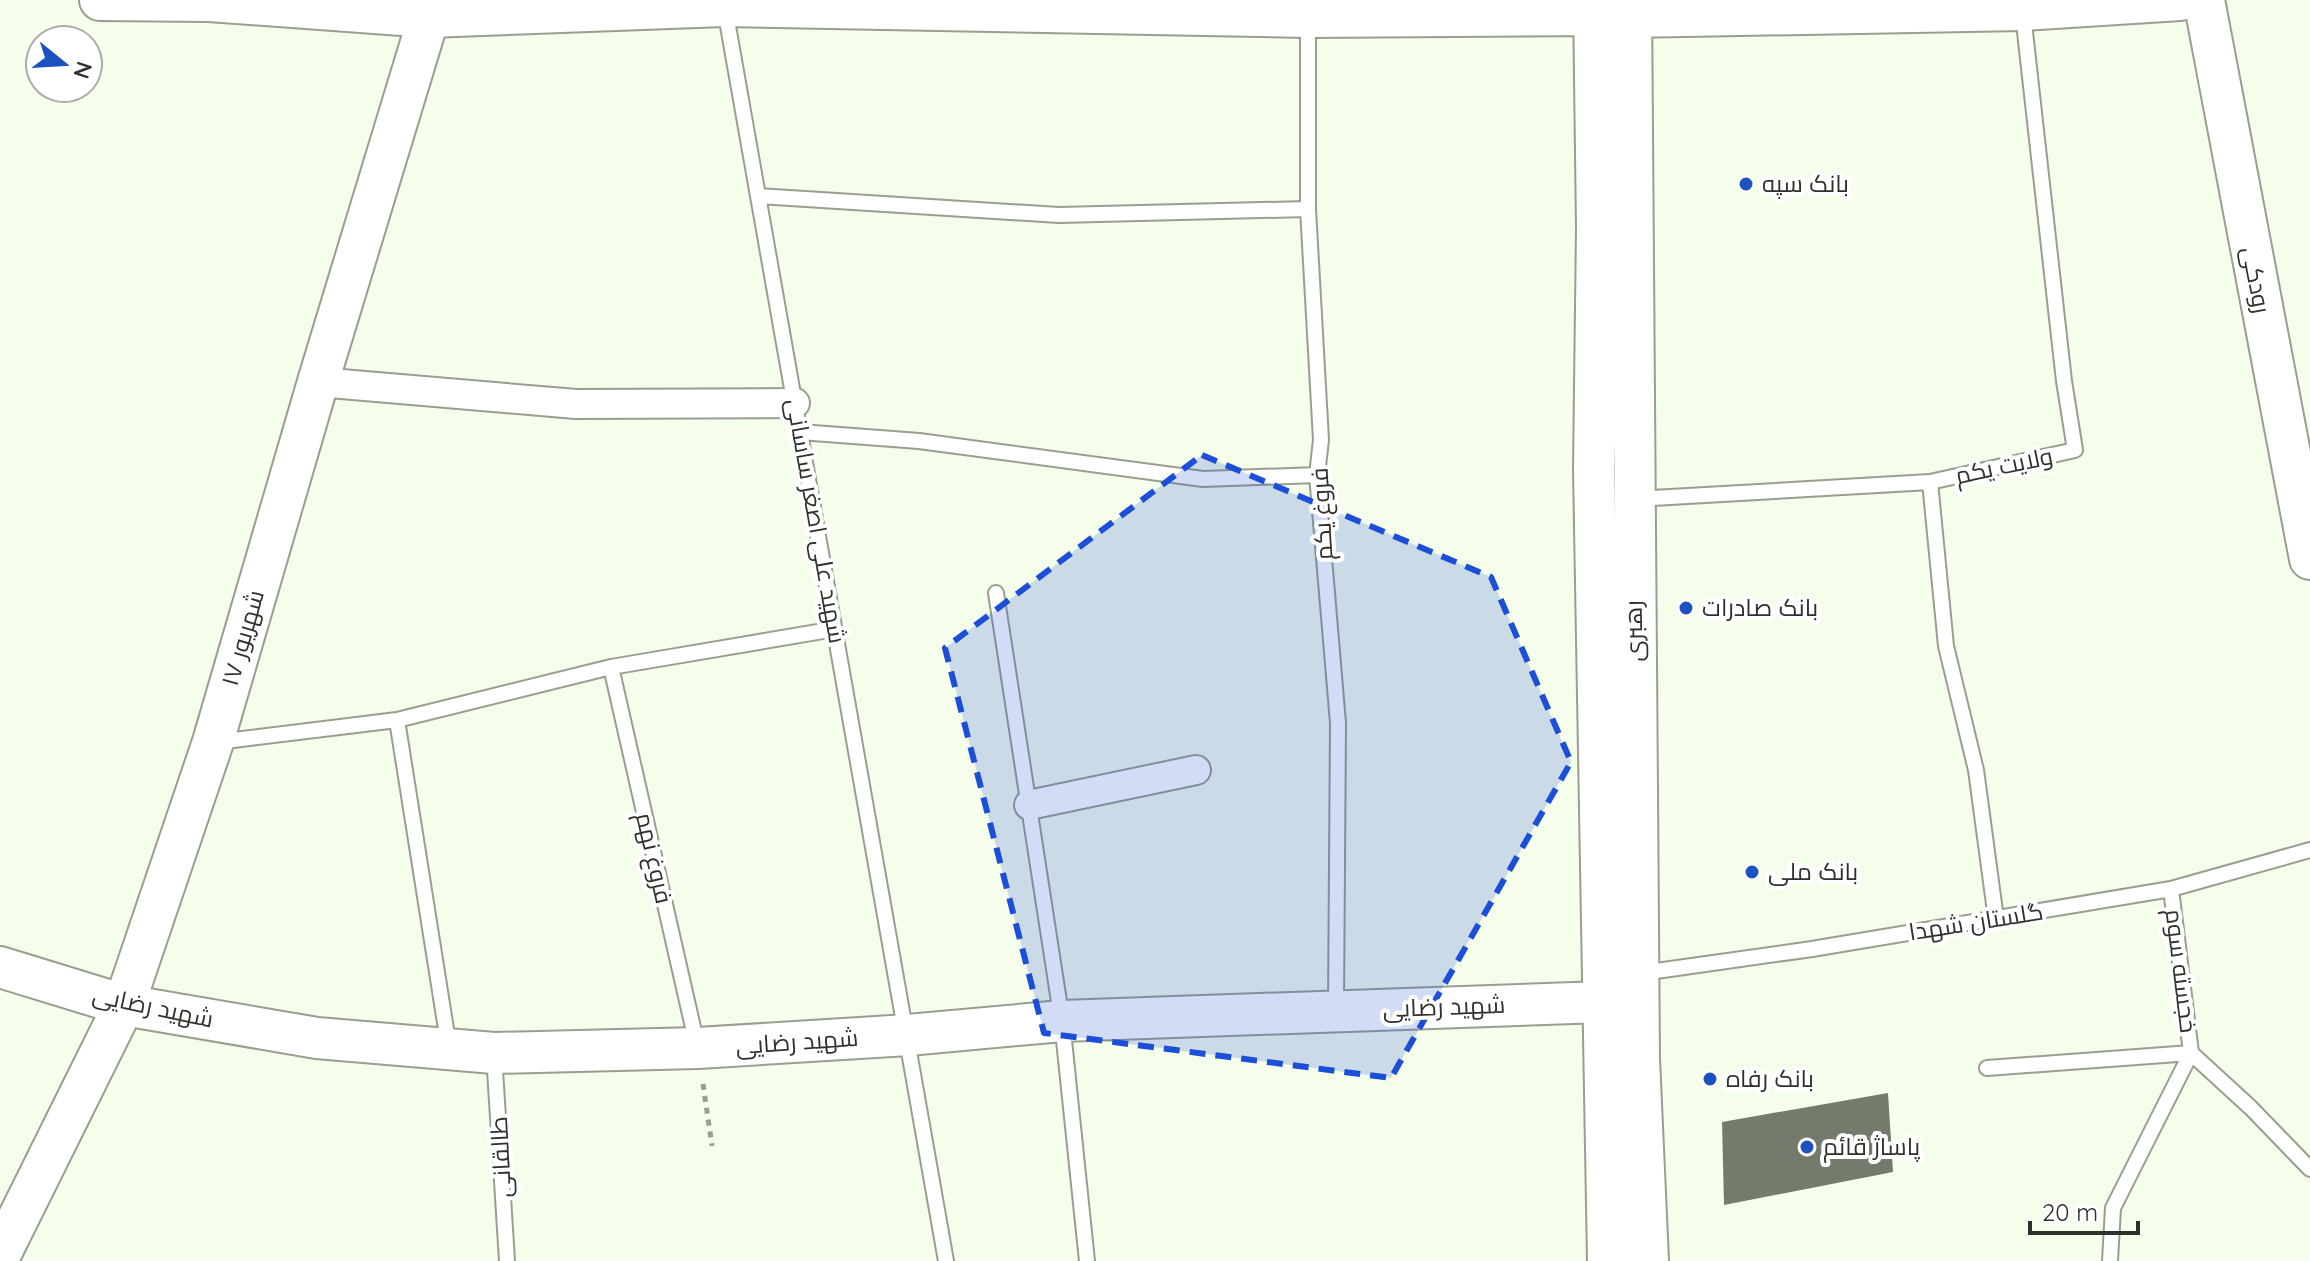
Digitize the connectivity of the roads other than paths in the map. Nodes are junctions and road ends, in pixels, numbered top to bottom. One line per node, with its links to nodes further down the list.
1 (100, 0): 2 (street)
2 (209, 0): 7 (street)
3 (2180, 0): 9 (street)
4 (2204, 0): 19 (street, رودکی)
5 (724, 3): 7 (street); 10 (street); 11 (lane, شهید علی اصغر ساسانی)
6 (1914, 6): 8 (street); 9 (street)
7 (432, 8): 13 (street, ۱۷ شهریور)
8 (1613, 8): 10 (street); 18 (street, رهبری); 32 (street, رهبری)
9 (2023, 10): 17 (lane, ولایت یکم)
10 (1308, 17): 12 (lane, فروغ یکم)
11 (758, 196): 12 (lane); 14 (lane, شهید علی اصغر ساسانی)
12 (1308, 209): 16 (lane, فروغ یکم)
13 (318, 382): 14 (street); 24 (street, ۱۷ شهریور)
14 (795, 403): 15 (lane, شهید علی اصغر ساسانی)
15 (800, 432): 16 (lane); 21 (lane, شهید علی اصغر ساسانی)
16 (1317, 475): 34 (lane, فروغ یکم)
17 (1930, 482): 18 (lane, ولایت یکم); 29 (lane)
18 (1633, 499): 31 (street, رهبری)
19 (2310, 559)
20 (996, 593): 26 (lane)
21 (835, 629): 22 (lane); 36 (lane, شهید علی اصغر ساسانی)
22 (611, 667): 23 (lane); 37 (lane, فروغ نهم)
23 (397, 720): 24 (lane); 38 (lane)
24 (213, 742): 33 (street, ۱۷ شهریور)
25 (1196, 770): 26 (street)
26 (1029, 805): 35 (lane)
27 (2310, 850): 28 (lane, گلستان شهدا)
28 (2171, 889): 29 (lane, گلستان شهدا); 40 (lane, خجسته سوم)
29 (1996, 919): 31 (lane, گلستان شهدا)
30 (0, 967): 33 (street, شهید رضایی)
31 (1638, 973): 48 (street, رهبری)
32 (1602, 1002): 34 (street, شهید رضایی); 47 (street, رهبری)
33 (124, 1005): 38 (street, شهید رضایی); 43 (street, ۱۷ شهریور)
34 (1336, 1010): 35 (street, شهید رضایی)
35 (1062, 1021): 36 (street, شهید رضایی); 46 (lane)
36 (908, 1035): 37 (street, شهید رضایی); 45 (lane, شهید علی اصغر ساسانی)
37 (698, 1048): 39 (street, شهید رضایی)
38 (449, 1049): 39 (street, شهید رضایی)
39 (494, 1053): 44 (lane, طالقانی)
40 (2191, 1053): 41 (lane); 42 (lane); 49 (lane)
41 (1987, 1068)
42 (2310, 1169)
43 (0, 1255)
44 (507, 1261)
45 (946, 1261)
46 (1087, 1261)
47 (1608, 1261)
48 (1648, 1261)
49 (2110, 1261)

